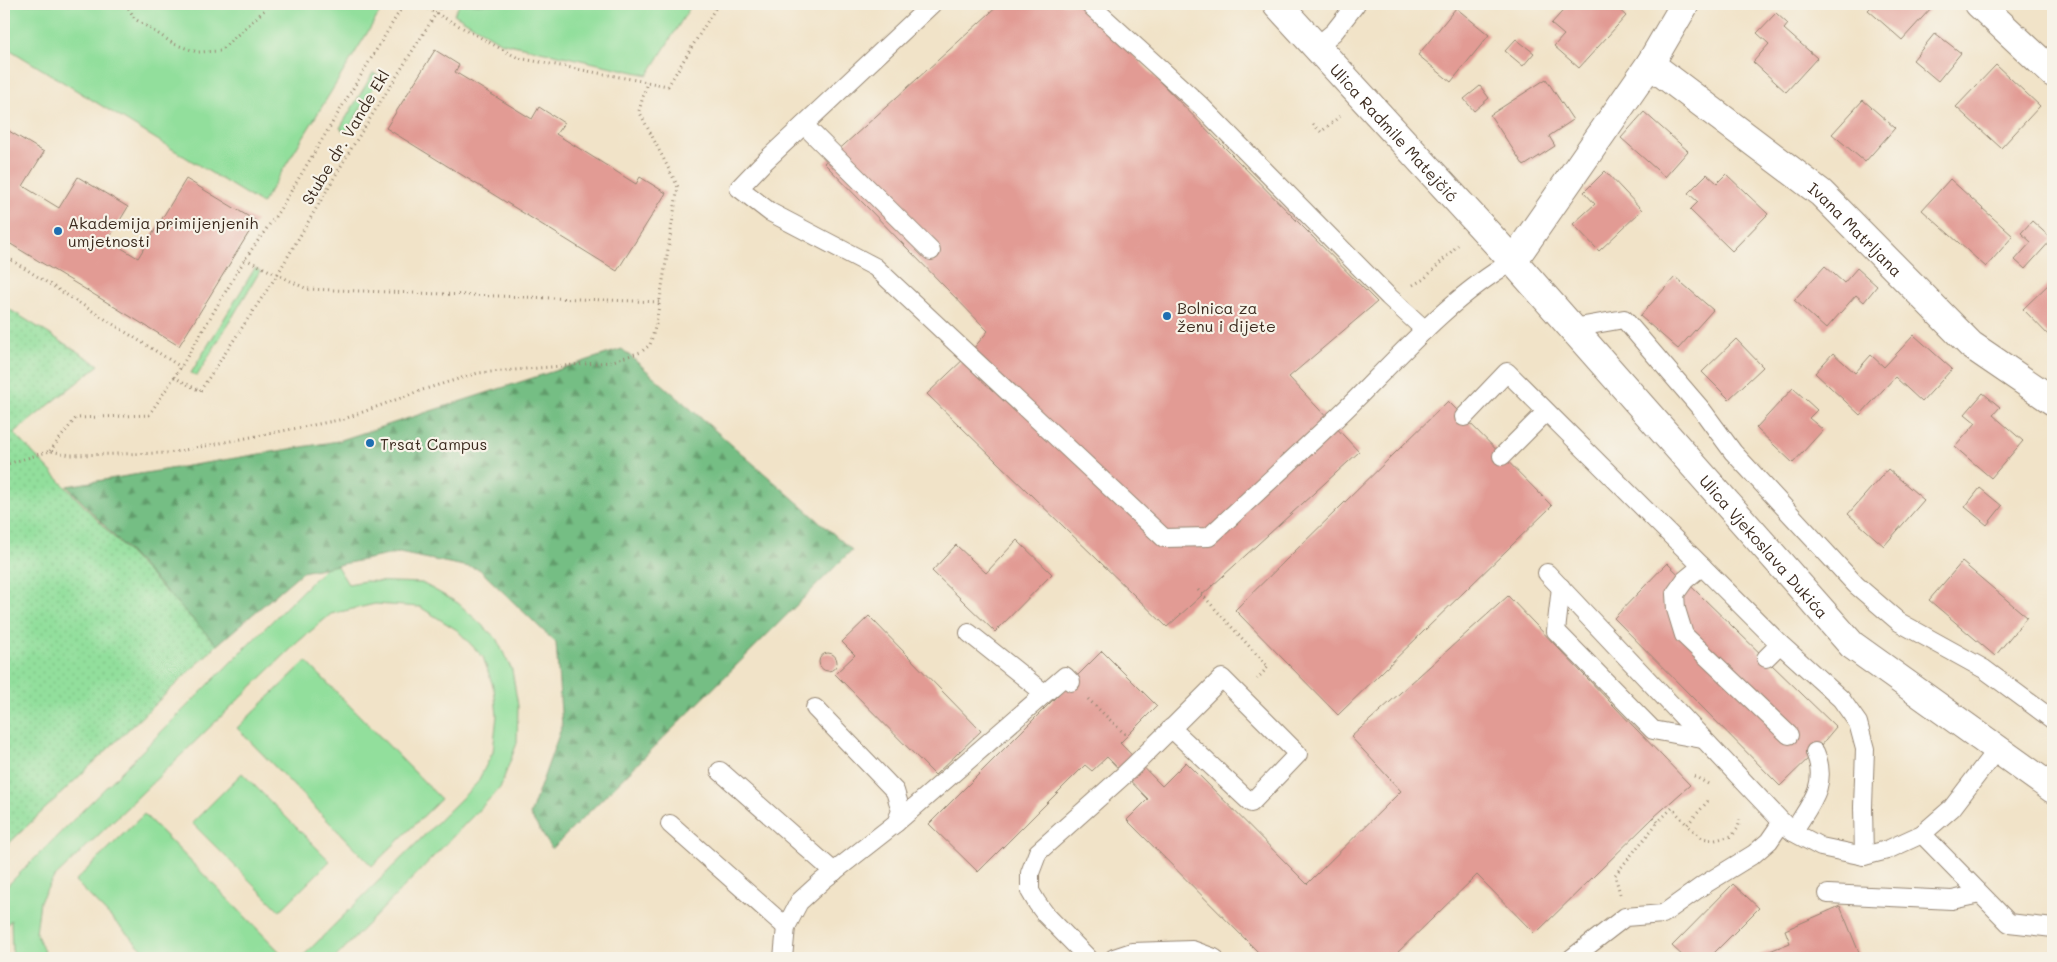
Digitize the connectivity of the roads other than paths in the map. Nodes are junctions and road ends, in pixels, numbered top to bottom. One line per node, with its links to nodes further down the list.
1 (932, 4): 10 (lane)
2 (1089, 4): 14 (lane)
3 (1277, 4): 7 (street, Ulica Radmile Matejčić)
4 (1356, 4): 7 (lane)
5 (1685, 4): 8 (street)
6 (1979, 4): 9 (street)
7 (1316, 47): 12 (street, Ulica Radmile Matejčić)
8 (1650, 64): 12 (street); 15 (street, Ivana Matrljana)
9 (2053, 73)
10 (804, 125): 11 (lane); 14 (lane)
11 (931, 251)
12 (1513, 261): 13 (street, Ulica Vjekoslava Dukića); 14 (lane)
13 (1573, 328): 28 (lane); 32 (street, Ulica Vjekoslava Dukića)
14 (1425, 330)
15 (2053, 401)
16 (1546, 412): 17 (lane); 18 (lane); 19 (lane)
17 (1464, 417)
18 (1502, 456)
19 (1702, 566): 23 (lane); 30 (lane)
20 (1548, 573): 21 (lane)
21 (1561, 586): 31 (lane); 31 (lane)
22 (969, 633): 26 (lane)
23 (1780, 644): 24 (lane); 40 (lane)
24 (1766, 658)
25 (1071, 682): 26 (lane)
26 (1044, 693): 36 (lane)
27 (814, 708): 36 (lane)
28 (2053, 720)
29 (1172, 728): 29 (lane); 47 (lane)
30 (1789, 735)
31 (1702, 739): 38 (lane)
32 (1997, 749): 35 (street, Ulica Vjekoslava Dukića); 39 (lane)
33 (1815, 752): 38 (lane)
34 (720, 772): 41 (lane)
35 (2053, 789)
36 (896, 823): 41 (lane)
37 (670, 824): 44 (lane)
38 (1787, 827): 40 (lane); 50 (lane)
39 (1922, 834): 40 (lane); 43 (lane)
40 (1864, 856)
41 (834, 872): 44 (lane)
42 (1828, 894): 43 (lane)
43 (1980, 894): 45 (lane)
44 (786, 927): 46 (lane)
45 (2053, 928)
46 (783, 958)
47 (1088, 958)
48 (1114, 958): 49 (lane)
49 (1214, 958)
50 (1572, 958)

